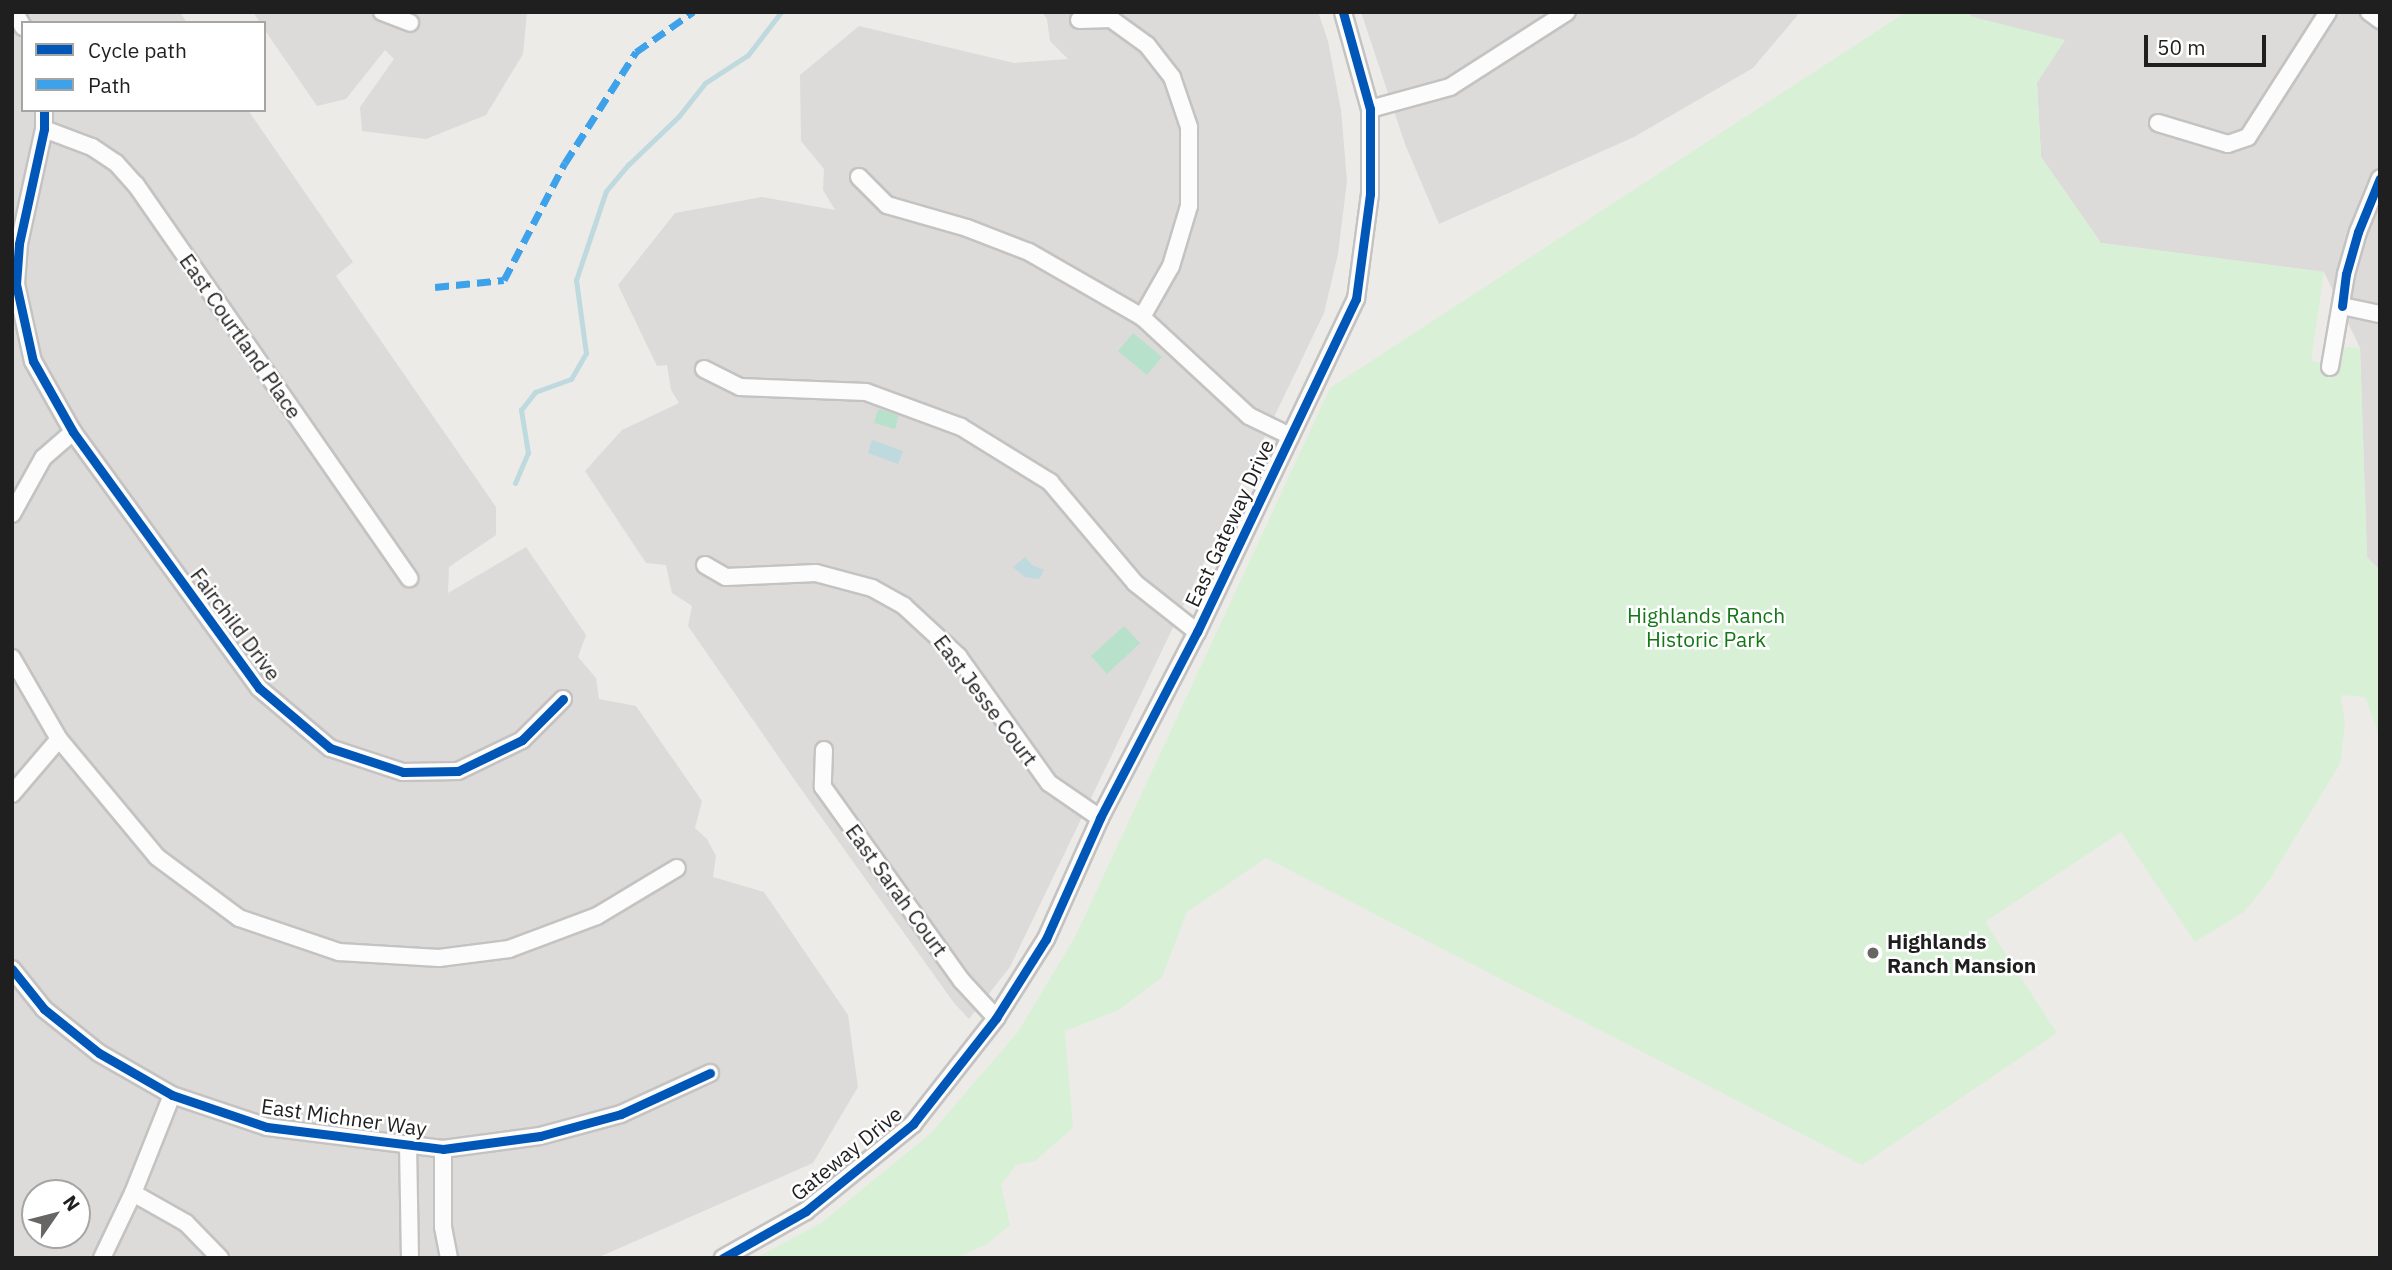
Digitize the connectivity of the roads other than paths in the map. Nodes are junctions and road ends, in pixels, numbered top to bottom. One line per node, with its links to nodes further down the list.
1 (382, 12): 8 (street)
2 (1343, 12): 9 (street, East Gateway Drive)
3 (1567, 12): 9 (street)
4 (2328, 12): 11 (street)
5 (2369, 12): 7 (street)
6 (1079, 20): 17 (street)
7 (2380, 20)
8 (410, 23)
9 (1370, 109): 21 (street, East Gateway Drive)
10 (44, 112): 12 (street, Fairchild Drive)
11 (2158, 124)
12 (44, 129): 20 (street, Fairchild Drive); 24 (street, East Courtland Place)
13 (859, 177): 17 (street)
14 (2380, 178): 15 (street)
15 (2342, 306): 16 (street); 18 (street)
16 (2380, 314)
17 (1142, 317): 21 (street)
18 (2330, 368)
19 (704, 369): 25 (street)
20 (73, 432): 22 (street); 27 (street, Fairchild Drive)
21 (1290, 436): 25 (street, East Gateway Drive)
22 (12, 514)
23 (705, 565): 31 (street, East Jesse Court)
24 (409, 579)
25 (1197, 632): 31 (street, East Gateway Drive)
26 (12, 658): 28 (street)
27 (563, 699)
28 (59, 739): 30 (street); 32 (street)
29 (824, 750): 34 (street, East Sarah Court)
30 (12, 794)
31 (1100, 818): 34 (street, East Gateway Drive)
32 (677, 867)
33 (12, 969): 36 (street, East Michner Way)
34 (996, 1018): 44 (street, Gateway Drive)
35 (709, 1073): 38 (street, East Michner Way)
36 (172, 1095): 37 (street, East Michner Way); 39 (street)
37 (408, 1144): 38 (street, East Michner Way); 42 (street)
38 (443, 1149): 43 (street)
39 (133, 1193): 40 (street); 41 (street)
40 (102, 1258)
41 (220, 1258)
42 (410, 1258)
43 (449, 1258)
44 (723, 1258)

